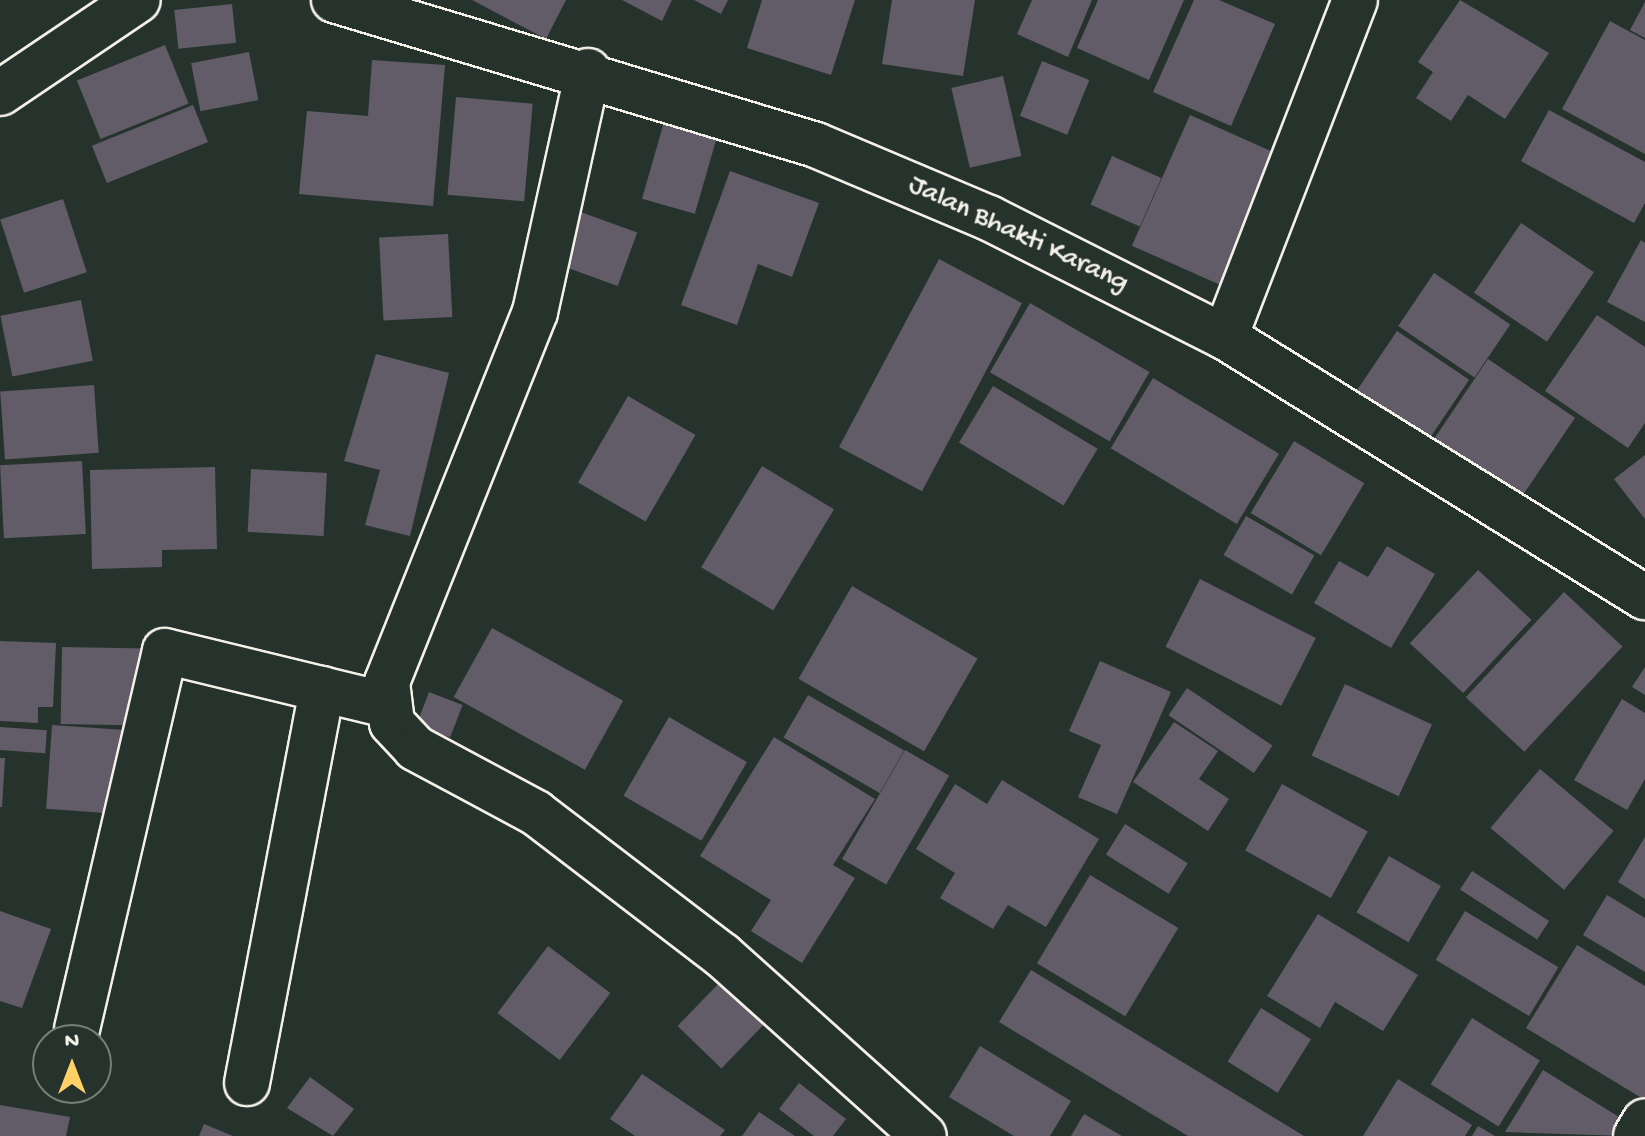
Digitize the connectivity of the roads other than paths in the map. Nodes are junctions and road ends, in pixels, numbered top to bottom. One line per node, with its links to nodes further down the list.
1 (138, 0): 5 (street)
2 (334, 0): 4 (street, Jalan Bhakti Karang)
3 (1355, 0): 6 (street)
4 (588, 71): 6 (street, Jalan Bhakti Karang); 9 (street)
5 (0, 93)
6 (1225, 337): 7 (street, Jalan Bhakti Karang)
7 (1645, 597)
8 (322, 689): 9 (street); 10 (street); 11 (street)
9 (386, 705): 13 (street)
10 (78, 1024)
11 (247, 1083)
12 (1645, 1121): 14 (street)
13 (924, 1136)
14 (1636, 1136)

